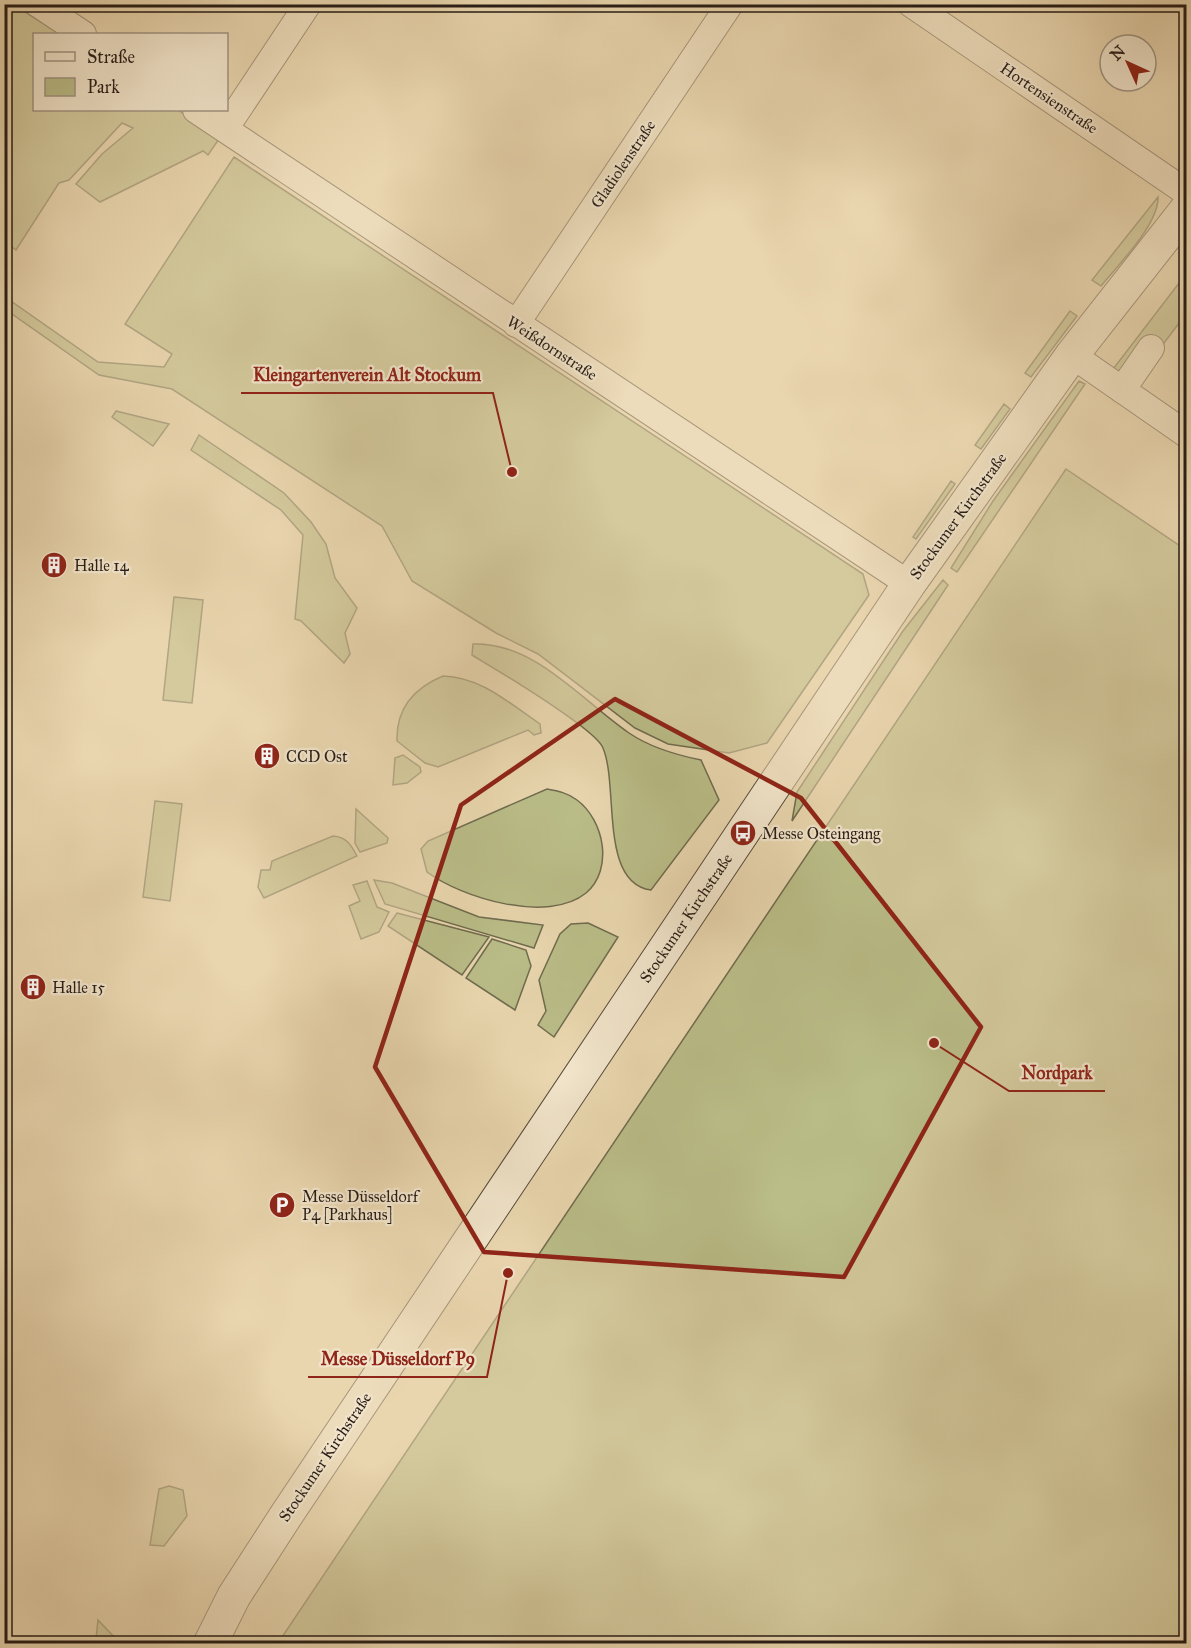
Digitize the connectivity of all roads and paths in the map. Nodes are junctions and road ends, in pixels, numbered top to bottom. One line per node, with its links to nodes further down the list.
1 (38, 4): 5 (street)
2 (308, 4): 7 (street)
3 (730, 4): 10 (street, Gladiolenstraße)
4 (912, 4): 8 (street, Hortensienstraße)
5 (82, 33)
6 (198, 111): 7 (street, Weißdornstraße)
7 (225, 129): 10 (street, Weißdornstraße)
8 (1186, 192)
9 (1182, 225): 12 (street, Stockumer Kirchstraße)
10 (516, 324): 15 (street, Weißdornstraße)
11 (1150, 348): 13 (street)
12 (1072, 355): 13 (street); 15 (street, Stockumer Kirchstraße)
13 (1122, 390): 14 (street)
14 (1186, 434)
15 (909, 584): 16 (street, Stockumer Kirchstraße)
16 (210, 1644)

